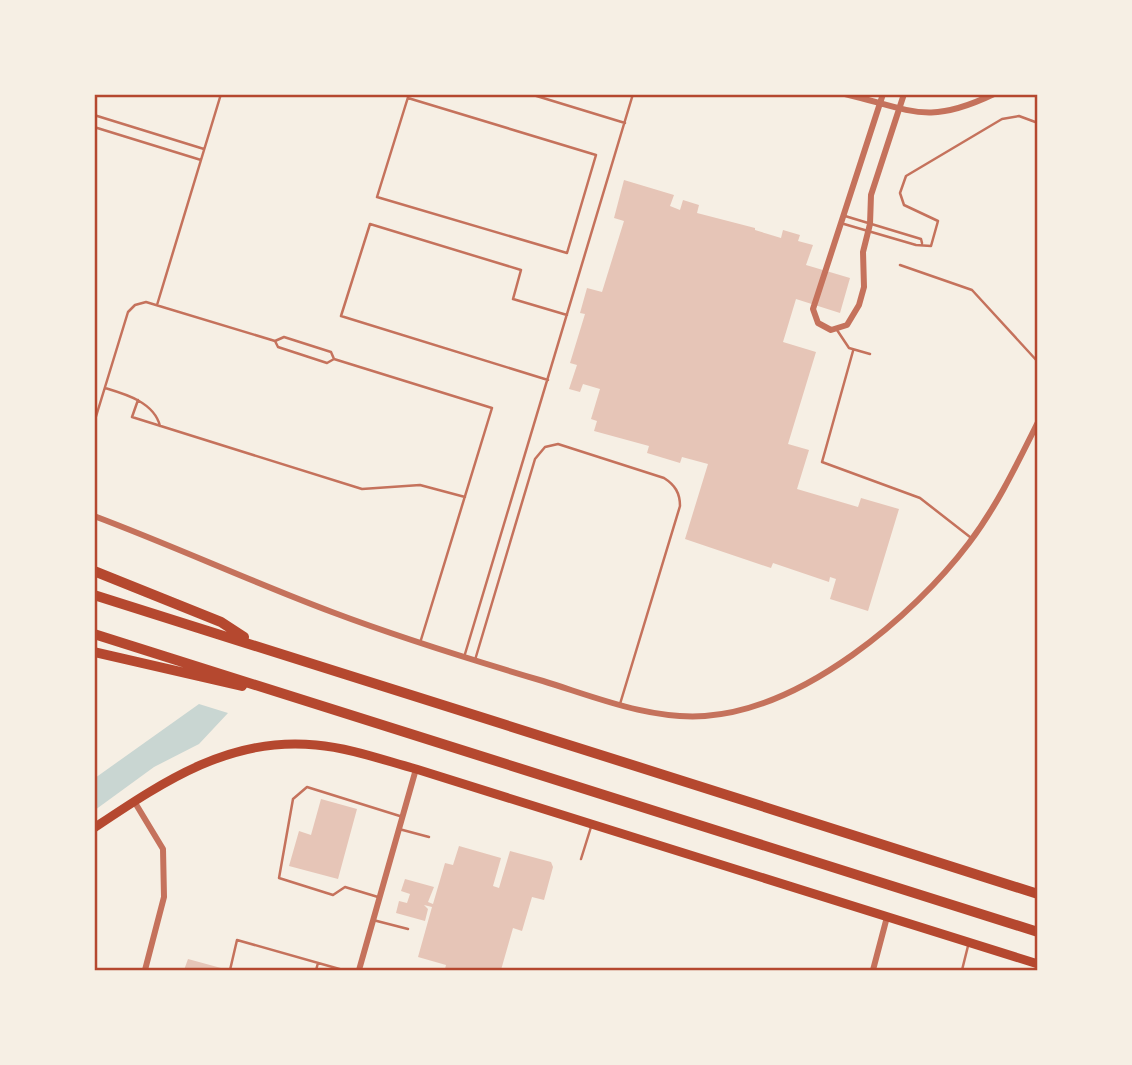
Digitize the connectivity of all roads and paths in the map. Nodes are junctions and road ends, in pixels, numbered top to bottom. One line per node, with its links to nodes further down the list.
1 (221, 94): 15 (lane)
2 (530, 94): 12 (lane)
3 (633, 94): 12 (lane)
4 (845, 94): 9 (street)
5 (883, 94): 9 (street)
6 (904, 94): 10 (street)
7 (994, 94): 10 (street)
8 (408, 96): 8 (lane)
9 (880, 103): 10 (street); 17 (street)
10 (900, 108): 18 (street)
11 (94, 115): 15 (lane)
12 (625, 123): 22 (lane)
13 (1038, 123): 19 (lane)
14 (94, 127): 16 (lane)
15 (204, 149): 16 (lane)
16 (201, 160): 21 (lane)
17 (842, 219): 18 (lane); 18 (lane); 23 (street)
18 (869, 228): 19 (lane); 19 (lane); 23 (street)
19 (922, 243)
20 (901, 265): 28 (lane)
21 (157, 305): 24 (lane); 30 (lane)
22 (567, 315): 29 (lane); 29 (lane)
23 (837, 330): 25 (lane)
24 (275, 341): 27 (lane); 27 (lane)
25 (853, 351): 26 (lane); 37 (lane)
26 (870, 354)
27 (334, 359): 35 (lane)
28 (1038, 362)
29 (548, 380): 44 (lane)
30 (105, 388): 31 (lane); 33 (lane)
31 (138, 400): 34 (lane); 34 (lane)
32 (1038, 422): 37 (street)
33 (94, 423)
34 (160, 427): 35 (lane)
35 (465, 497): 41 (lane)
36 (94, 516): 41 (street)
37 (972, 538): 47 (street)
38 (94, 571): 42 (highway)
39 (94, 595): 42 (highway)
40 (94, 634): 46 (highway)
41 (420, 643): 44 (street)
42 (255, 644): 56 (highway)
43 (94, 652): 46 (highway)
44 (464, 657): 45 (street)
45 (475, 661): 47 (street); 47 (lane)
46 (318, 703): 61 (highway)
47 (620, 705)
48 (416, 769): 49 (main road); 50 (street); 51 (main road)
49 (134, 801): 52 (main road); 65 (street)
50 (402, 817): 53 (street); 57 (lane)
51 (592, 824): 55 (lane); 58 (main road)
52 (94, 828)
53 (399, 829): 54 (lane); 57 (street)
54 (429, 837)
55 (582, 859)
56 (1038, 894)
57 (379, 897): 59 (street)
58 (887, 917): 62 (main road); 70 (street)
59 (373, 920): 60 (lane); 69 (street)
60 (408, 929)
61 (1038, 932)
62 (969, 943): 64 (main road); 71 (lane)
63 (318, 963): 66 (lane); 67 (lane); 68 (lane)
64 (1038, 964)
65 (145, 971)
66 (230, 971)
67 (316, 971)
68 (343, 971)
69 (359, 971)
70 (873, 971)
71 (962, 971)

